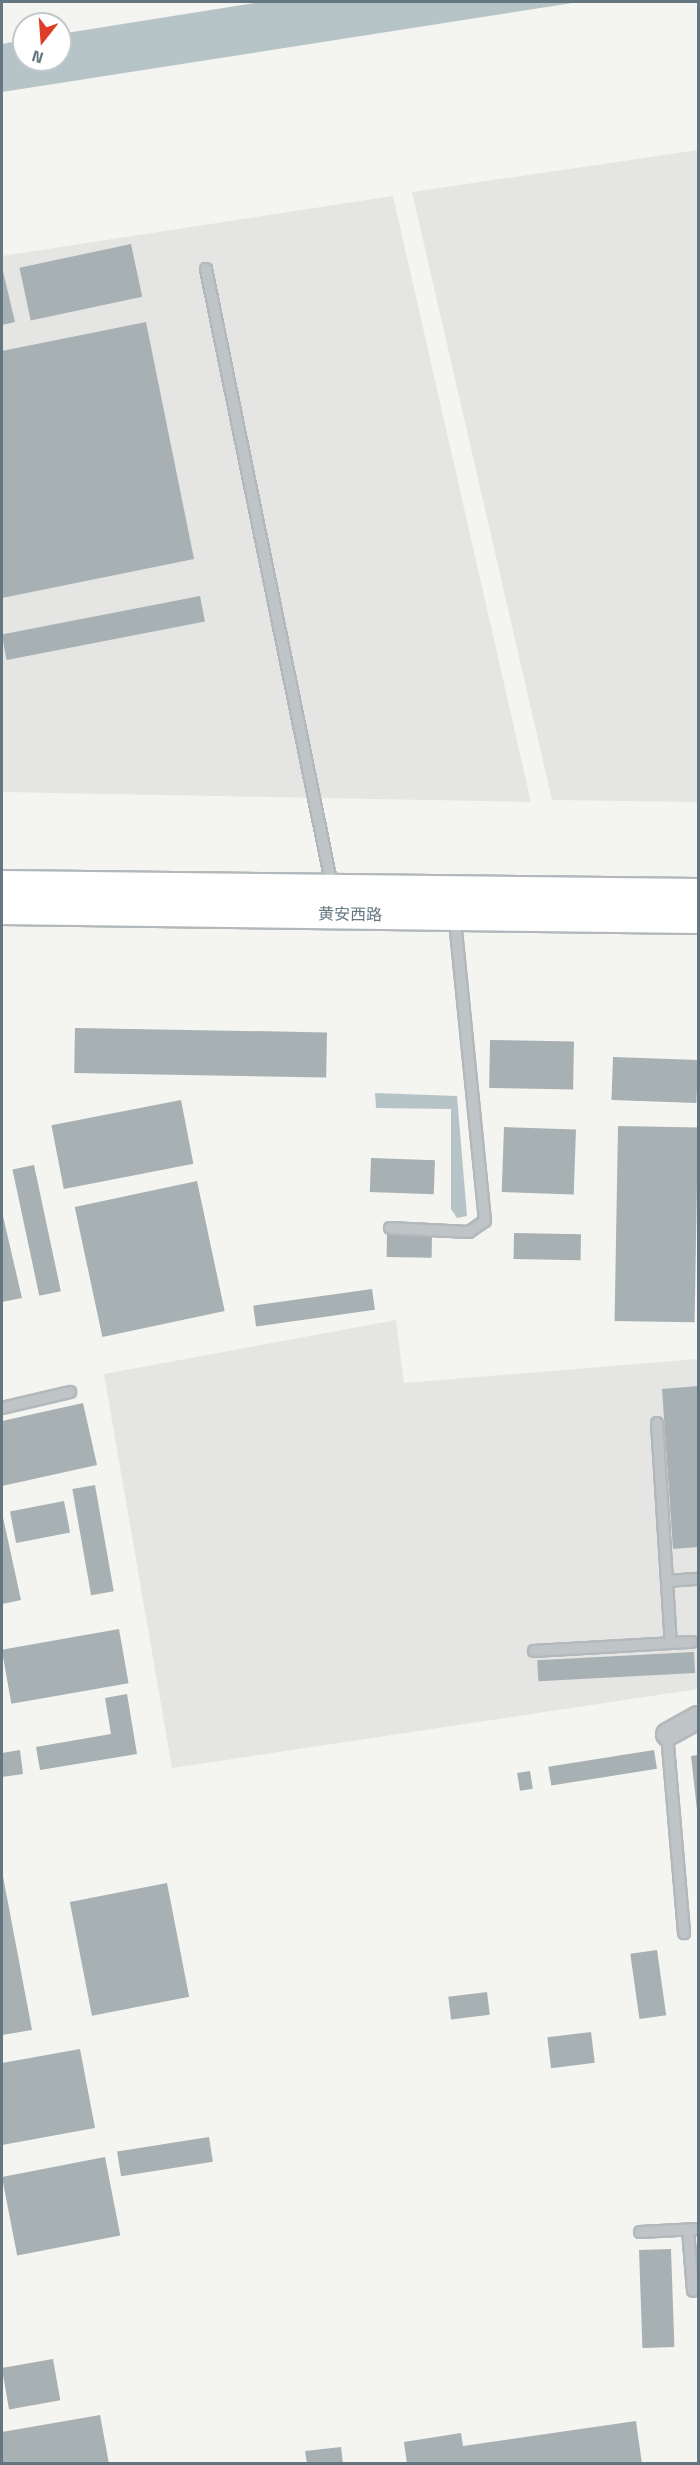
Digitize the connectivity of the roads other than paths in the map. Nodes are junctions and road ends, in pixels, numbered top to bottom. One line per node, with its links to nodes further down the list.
1 (206, 269): 3 (lane)
2 (2, 886): 3 (street, 黄安西路)
3 (332, 889): 4 (street, 黄安西路)
4 (699, 894)
5 (2, 909): 6 (street, 黄安西路)
6 (455, 915): 7 (street, 黄安西路); 8 (lane)
7 (699, 918)
8 (390, 1228)
9 (70, 1392): 10 (lane)
10 (2, 1408)
11 (657, 1423): 13 (lane)
12 (699, 1579): 13 (lane)
13 (667, 1581): 15 (lane)
14 (692, 1642): 15 (lane)
15 (671, 1643): 16 (lane)
16 (534, 1652)
17 (699, 1717): 18 (street)
18 (667, 1734): 19 (lane)
19 (684, 1933)
20 (693, 2229): 21 (lane); 22 (lane)
21 (640, 2232)
22 (693, 2291)

